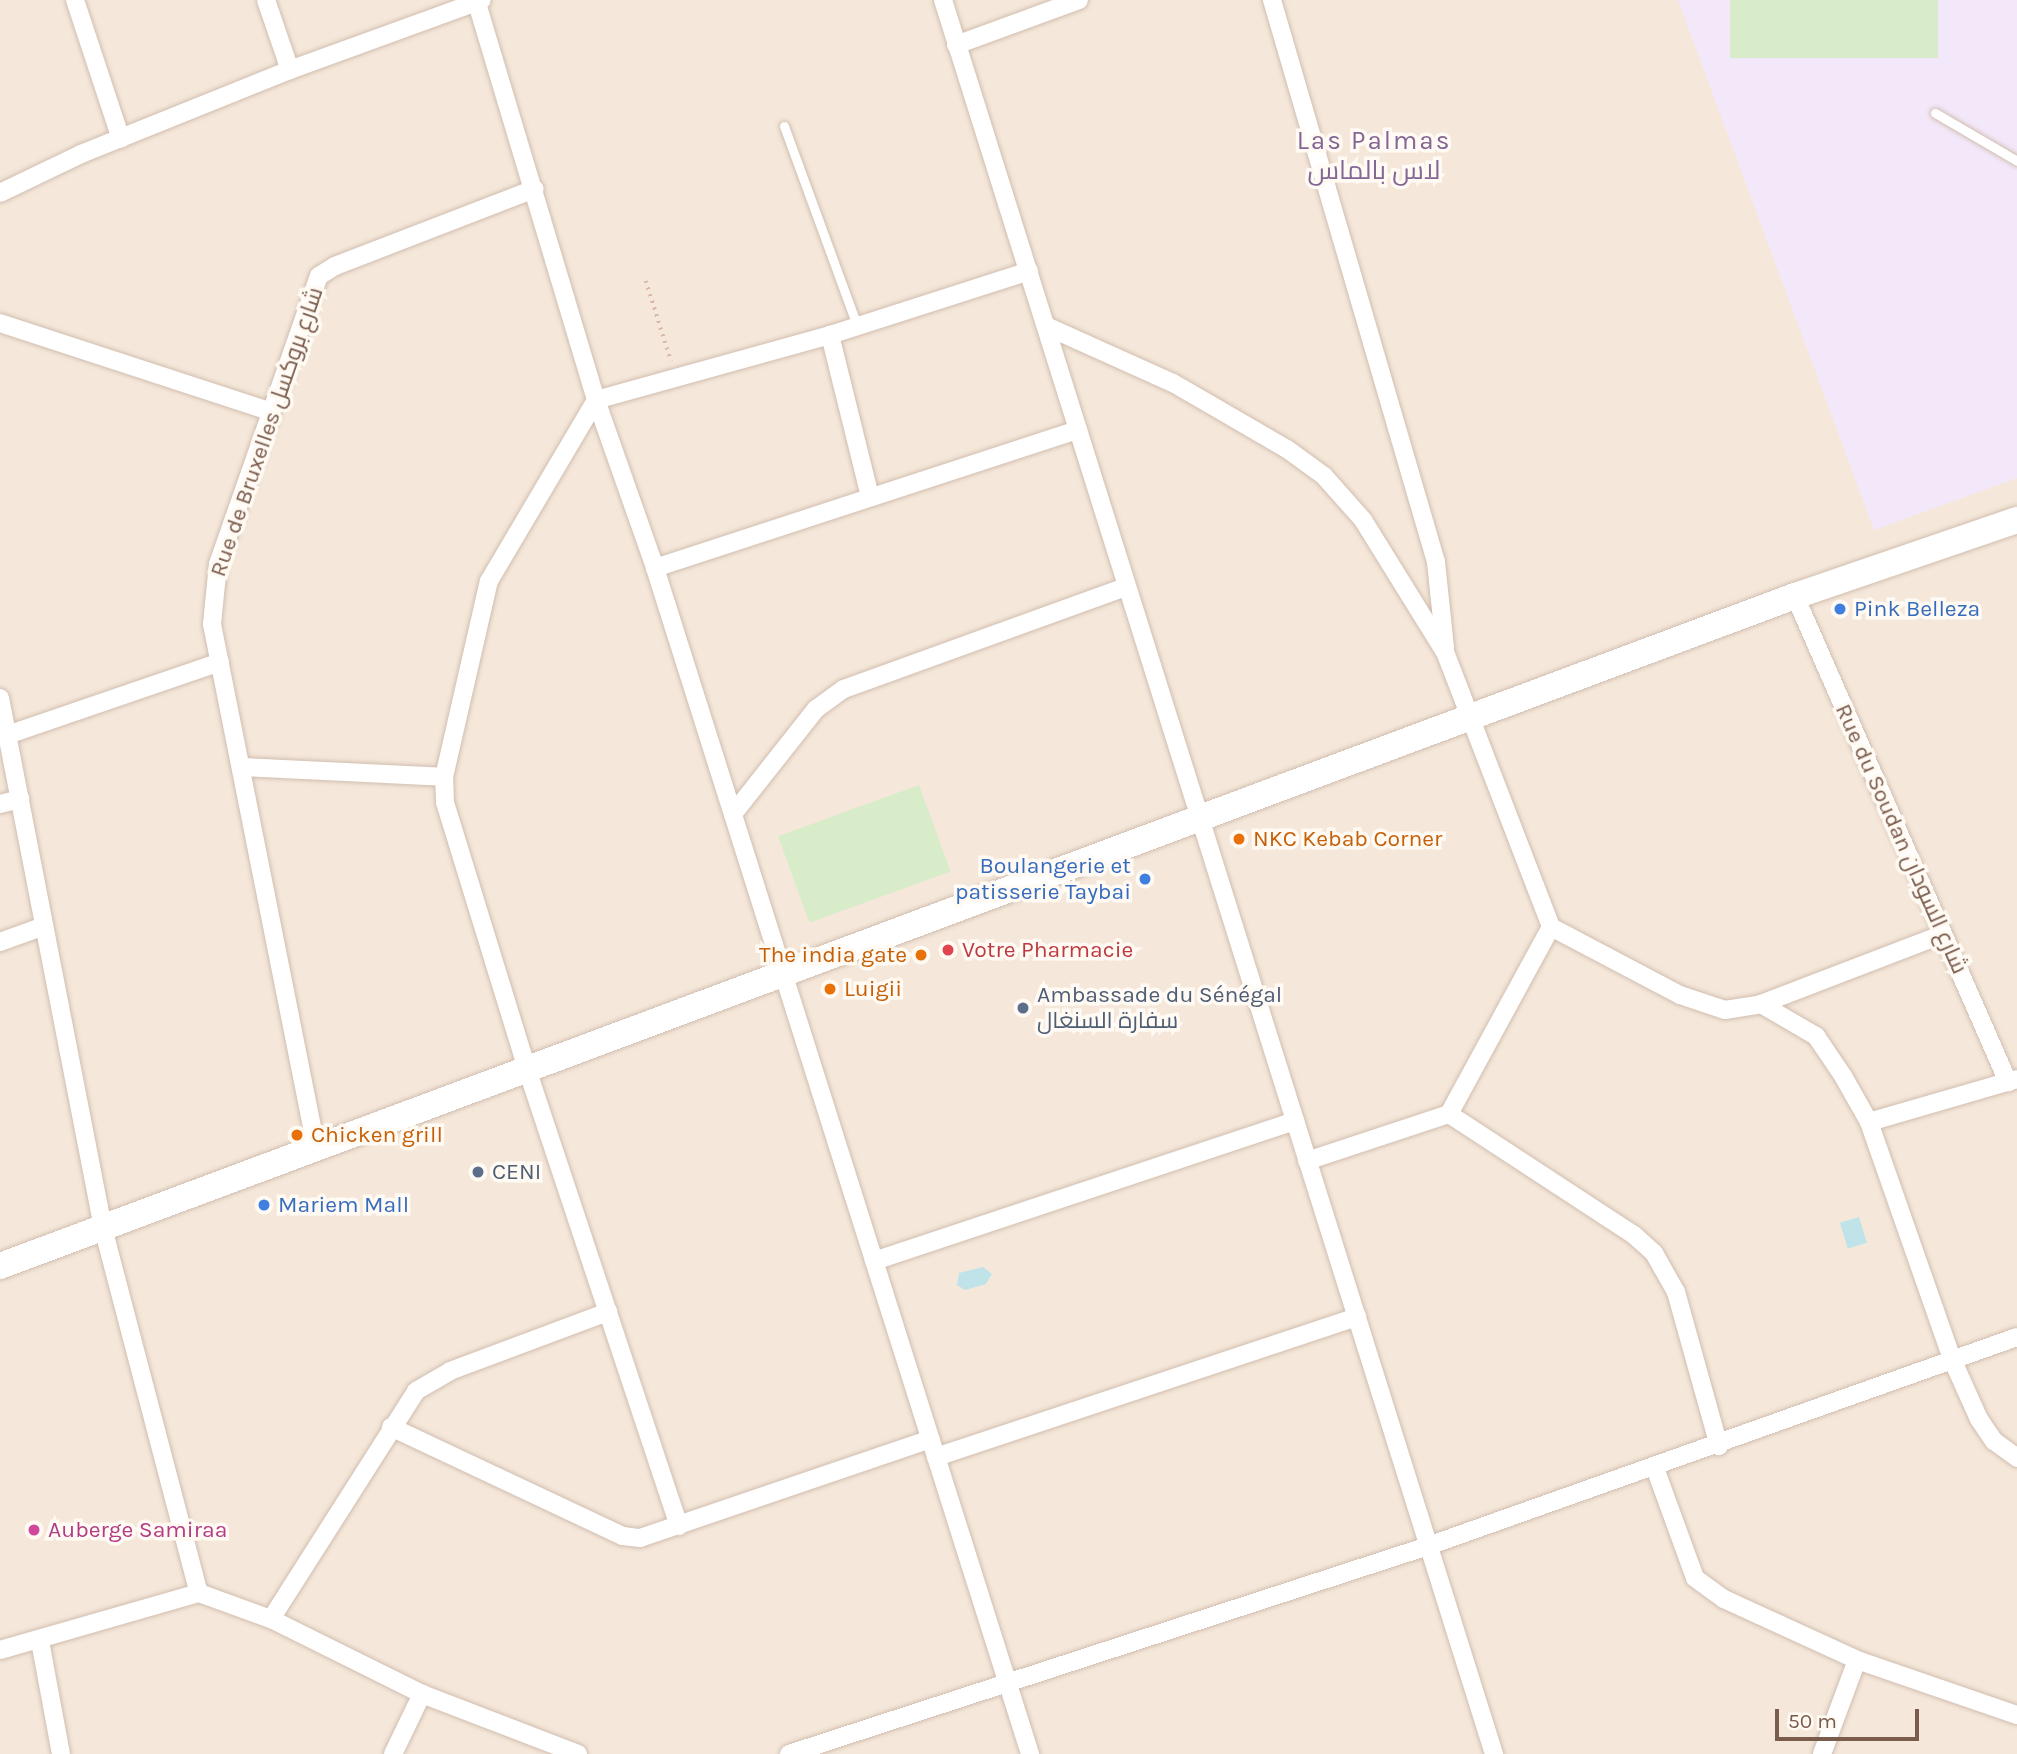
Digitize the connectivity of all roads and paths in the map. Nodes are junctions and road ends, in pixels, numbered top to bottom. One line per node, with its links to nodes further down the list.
1 (75, 0): 11 (street)
2 (266, 0): 8 (street)
3 (943, 0): 7 (street)
4 (1079, 0): 7 (street)
5 (1272, 0): 30 (street)
6 (478, 1): 8 (street); 13 (street)
7 (956, 45): 15 (street)
8 (290, 70): 11 (street)
9 (1935, 113): 12 (lane)
10 (784, 126): 18 (lane)
11 (121, 139): 14 (street)
12 (2017, 161)
13 (536, 189): 22 (street); 23 (street, Rue de Bruxelles شارع بروكسل)
14 (0, 193)
15 (1028, 271): 18 (street); 19 (street)
16 (646, 281): 21 (path)
17 (0, 323): 23 (street)
18 (857, 326): 20 (street)
19 (1046, 326): 24 (street); 30 (street)
20 (830, 335): 21 (street); 25 (street)
21 (676, 376): 22 (street)
22 (596, 400): 27 (street); 36 (street)
23 (269, 411): 31 (street, Rue de Bruxelles شارع بروكسل)
24 (1078, 430): 25 (street); 28 (street)
25 (870, 497): 27 (street)
26 (2017, 520): 29 (main road)
27 (655, 568): 39 (street)
28 (1126, 587): 39 (street); 40 (street)
29 (1795, 596): 33 (main road); 43 (street, Rue du Soudan شارع السودان)
30 (1445, 652): 33 (street)
31 (220, 662): 34 (street); 35 (street, Rue de Bruxelles شارع بروكسل)
32 (0, 698): 34 (street)
33 (1470, 717): 40 (main road); 42 (street)
34 (7, 735): 37 (street)
35 (241, 767): 36 (street); 52 (street, Rue de Bruxelles شارع بروكسل)
36 (444, 778): 47 (street)
37 (20, 799): 38 (street); 41 (street)
38 (0, 804)
39 (733, 814): 45 (street)
40 (1200, 818): 45 (main road); 50 (street)
41 (44, 926): 44 (street); 54 (street)
42 (1551, 927): 46 (street); 49 (street)
43 (1943, 934): 46 (street); 48 (street, Rue du Soudan شارع السودان)
44 (0, 942)
45 (784, 973): 47 (main road); 55 (street)
46 (1761, 1004): 51 (street)
47 (527, 1069): 52 (main road); 57 (street)
48 (2012, 1080): 51 (street)
49 (1449, 1114): 53 (street); 62 (street)
50 (1295, 1121): 53 (street); 55 (street)
51 (1869, 1122): 60 (street)
52 (316, 1147): 54 (main road)
53 (1307, 1161): 58 (street)
54 (103, 1228): 56 (main road); 68 (street)
55 (874, 1261): 63 (street)
56 (0, 1266)
57 (608, 1312): 61 (street); 66 (street)
58 (1357, 1317): 63 (street); 67 (street)
59 (2017, 1337): 60 (street)
60 (1952, 1359): 62 (street); 64 (street)
61 (391, 1427): 66 (street); 69 (street)
62 (1719, 1446): 65 (street)
63 (933, 1448): 66 (street); 73 (street)
64 (2017, 1458)
65 (1656, 1468): 67 (street); 72 (street)
66 (679, 1526)
67 (1428, 1546): 73 (street); 81 (street)
68 (199, 1593): 69 (street); 70 (street)
69 (271, 1619): 74 (street)
70 (40, 1641): 71 (street); 76 (street)
71 (0, 1650)
72 (1857, 1660): 75 (street); 82 (street)
73 (1009, 1686): 79 (street); 80 (street)
74 (422, 1694): 77 (street); 78 (street)
75 (2017, 1715)
76 (61, 1754)
77 (393, 1754)
78 (578, 1754)
79 (789, 1754)
80 (1030, 1754)
81 (1494, 1754)
82 (1822, 1754)

